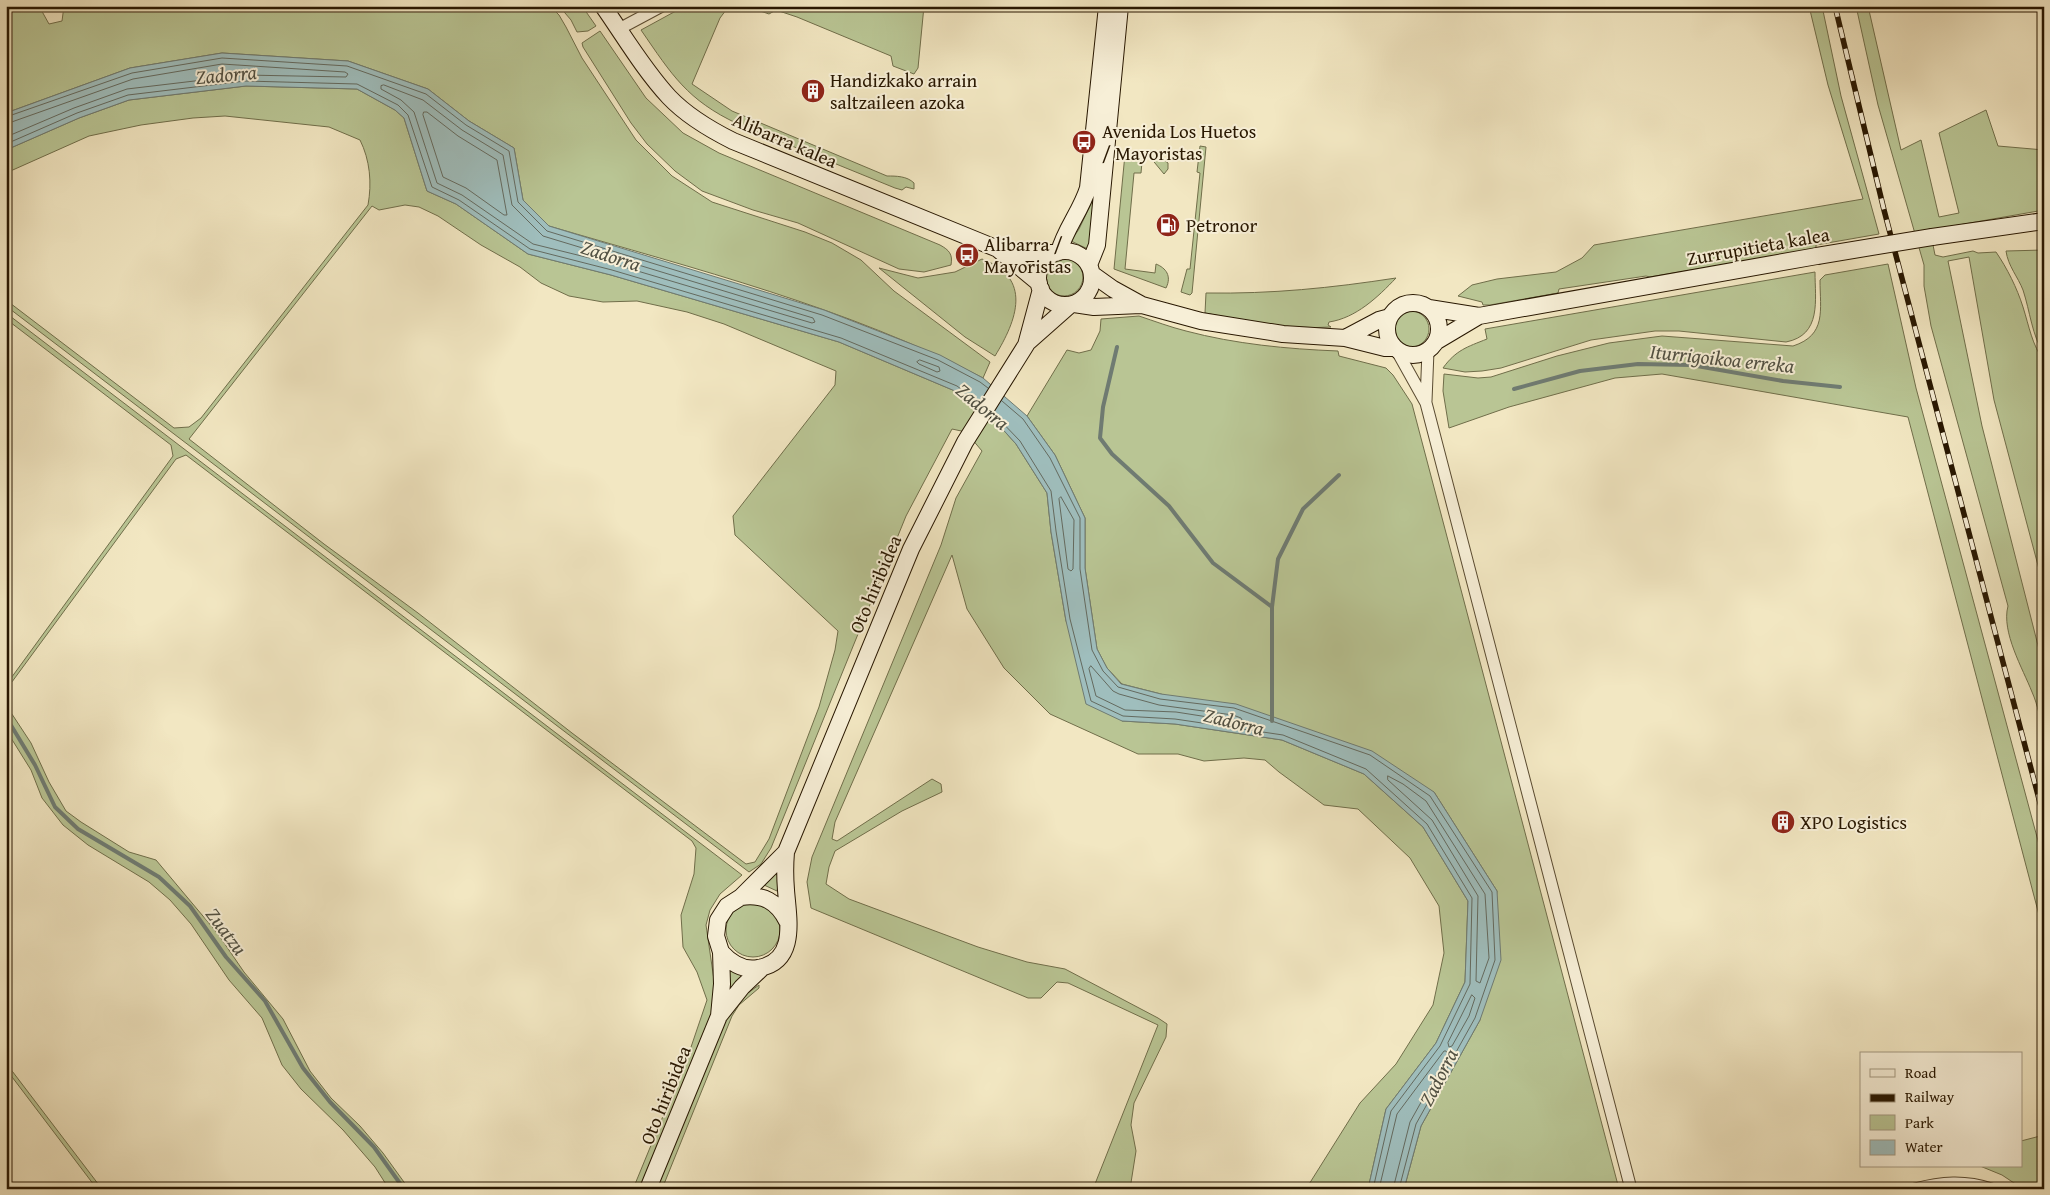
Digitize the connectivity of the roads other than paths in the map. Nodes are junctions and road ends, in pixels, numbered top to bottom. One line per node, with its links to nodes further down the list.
1 (603, 6): 5 (street, Alibarra kalea)
2 (662, 6): 5 (street)
3 (1107, 6): 8 (street)
4 (1120, 6): 9 (street)
5 (619, 29): 7 (street, Alibarra kalea)
6 (2044, 221): 14 (street, Zurrupitieta kalea, bridge)
7 (998, 249): 8 (street, Alibarra kalea); 10 (street, Alibarra kalea)
8 (1057, 253): 9 (street); 10 (street)
9 (1090, 269): 11 (street); 12 (street)
10 (1040, 286): 11 (street); 17 (street, Oto hiribidea)
11 (1072, 304): 12 (street); 17 (street, Oto hiribidea)
12 (1142, 305): 16 (street)
13 (1429, 308): 14 (street, Zurrupitieta kalea); 15 (street); 18 (street)
14 (1479, 316): 18 (street, Zurrupitieta kalea)
15 (1390, 317): 16 (street); 19 (street)
16 (1345, 338): 19 (street)
17 (1026, 345): 21 (street, Oto hiribidea)
18 (1432, 346): 19 (street); 20 (street)
19 (1396, 349): 20 (street)
20 (1426, 403): 27 (street)
21 (786, 852): 22 (street, Oto hiribidea); 23 (street, Oto hiribidea)
22 (741, 898): 23 (street); 24 (street, Oto hiribidea)
23 (788, 922): 25 (street, Oto hiribidea)
24 (721, 952): 25 (street); 26 (street, Oto hiribidea)
25 (763, 967): 26 (street, Oto hiribidea)
26 (719, 1016): 28 (street, Oto hiribidea)
27 (1631, 1187)
28 (648, 1189)
29 (1915, 1189): 30 (street)
30 (1990, 1189)

